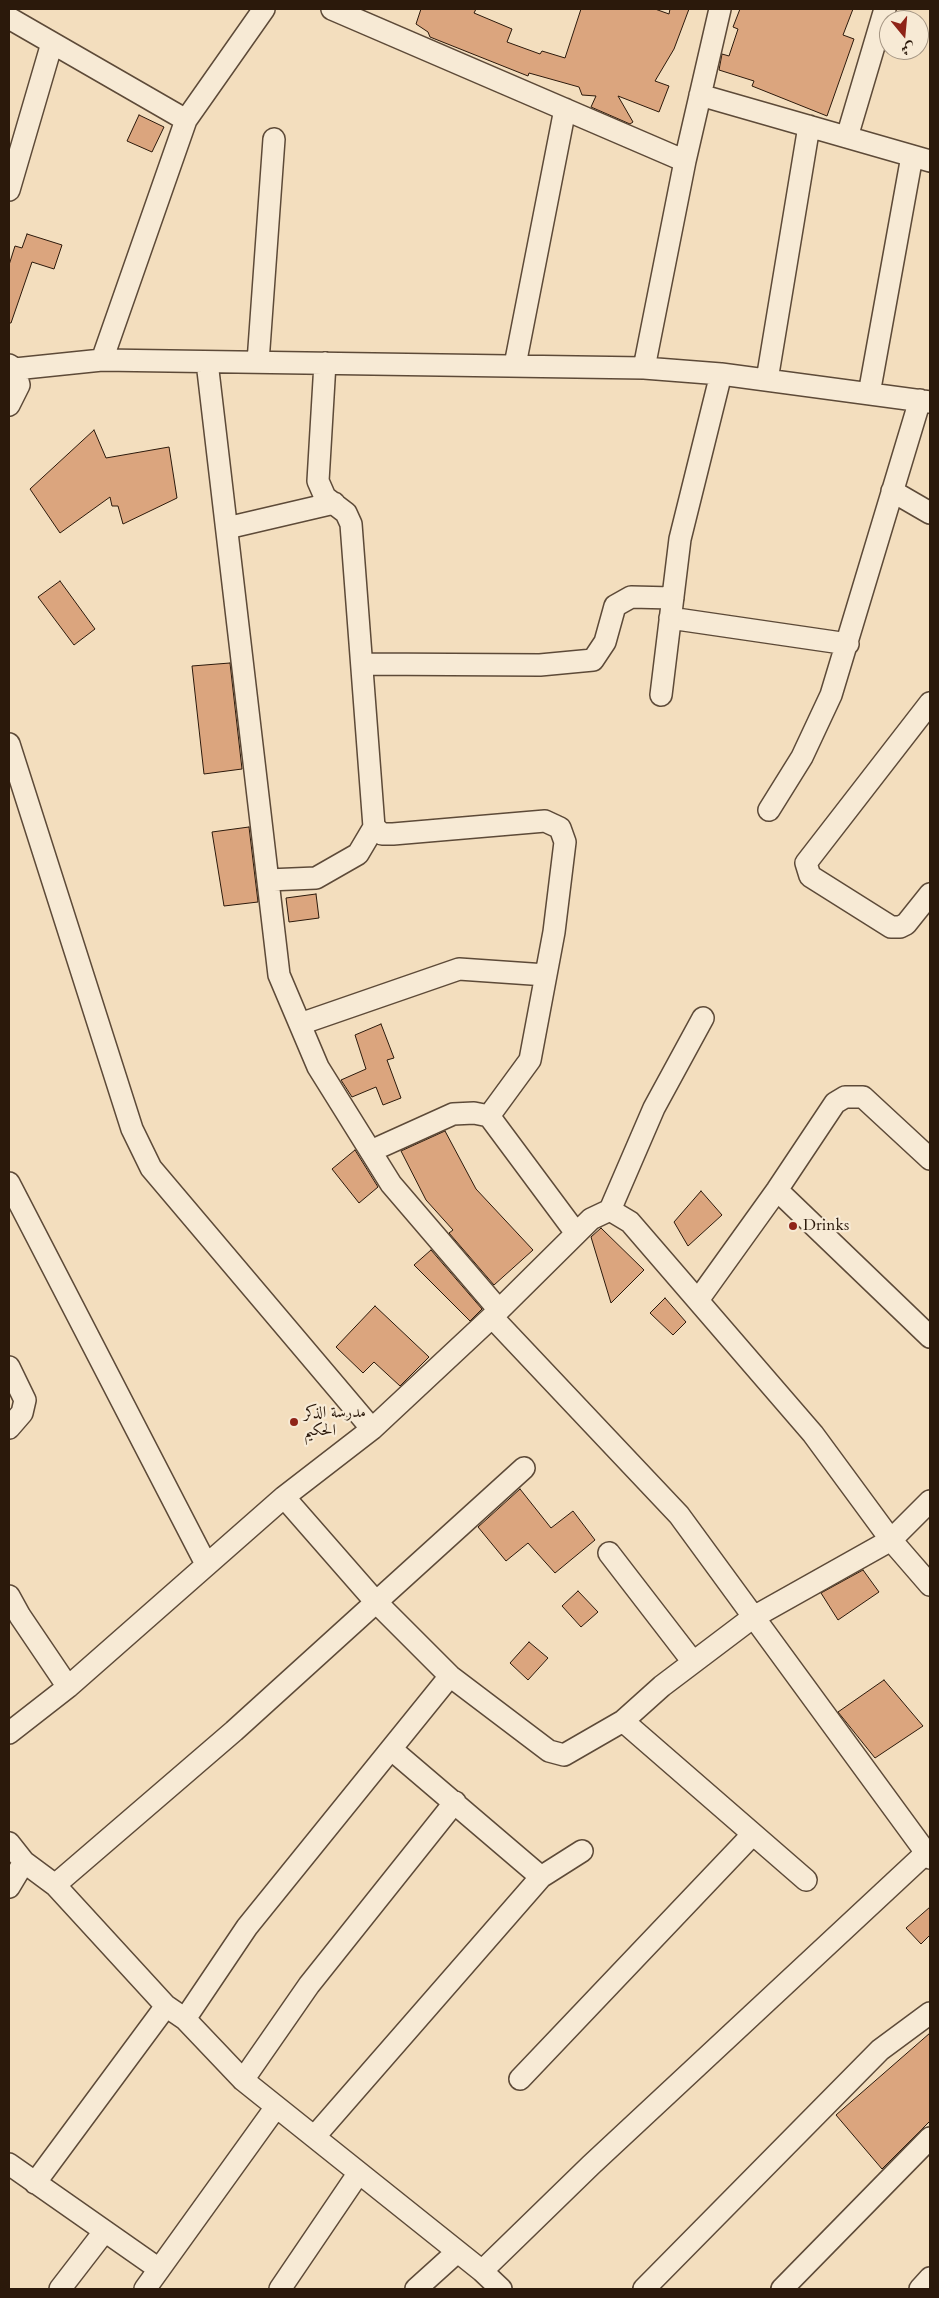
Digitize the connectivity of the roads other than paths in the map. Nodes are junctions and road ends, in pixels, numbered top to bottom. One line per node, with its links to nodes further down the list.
1 (264, 9): 9 (street)
2 (332, 9): 8 (street)
3 (720, 9): 7 (street)
4 (885, 9): 11 (street)
5 (9, 18): 6 (street)
6 (52, 43): 9 (street); 15 (street)
7 (700, 95): 10 (street); 14 (street)
8 (565, 109): 14 (street); 20 (street)
9 (186, 120): 16 (street)
10 (809, 126): 11 (street); 24 (street)
11 (847, 137): 13 (street)
12 (274, 139): 18 (street)
13 (921, 158): 25 (street)
14 (685, 161): 22 (street)
15 (9, 190)
16 (102, 360): 17 (street); 21 (street)
17 (207, 362): 18 (street); 31 (street)
18 (258, 362): 19 (street)
19 (325, 363): 20 (street); 29 (street)
20 (515, 365): 22 (street)
21 (12, 367): 27 (street)
22 (644, 368): 23 (street)
23 (721, 374): 24 (street); 32 (street)
24 (768, 380): 25 (street)
25 (869, 394): 26 (street)
26 (925, 401): 28 (street)
27 (9, 404)
28 (892, 491): 30 (street); 33 (street)
29 (334, 503): 31 (street); 34 (street)
30 (930, 513)
31 (227, 528): 40 (street)
32 (672, 608): 33 (street); 34 (street); 35 (street)
33 (848, 644): 38 (street)
34 (362, 664): 39 (street)
35 (661, 695)
36 (930, 703): 41 (street)
37 (9, 744): 57 (street)
38 (769, 810)
39 (374, 827): 40 (street); 42 (street)
40 (268, 880): 44 (street)
41 (930, 894)
42 (546, 975): 44 (street); 45 (street)
43 (703, 1018): 50 (street)
44 (300, 1024): 46 (street)
45 (489, 1116): 46 (street); 51 (street)
46 (371, 1151): 53 (street)
47 (930, 1159): 49 (street)
48 (9, 1183): 63 (street)
49 (777, 1190): 52 (street); 54 (street)
50 (610, 1210): 51 (street); 52 (street)
51 (576, 1233): 53 (street)
52 (698, 1300): 61 (street)
53 (496, 1314): 57 (street); 67 (street)
54 (930, 1337)
55 (9, 1367): 56 (street)
56 (9, 1428)
57 (372, 1429): 59 (street)
58 (524, 1468): 66 (street)
59 (284, 1497): 63 (street); 66 (street)
60 (930, 1501): 61 (street)
61 (891, 1540): 64 (street); 67 (street)
62 (609, 1553): 68 (street)
63 (206, 1564): 70 (street)
64 (930, 1585)
65 (9, 1596): 70 (street)
66 (376, 1602): 69 (street); 82 (street)
67 (752, 1618): 68 (street); 78 (street)
68 (693, 1662): 71 (street)
69 (450, 1676): 71 (street); 73 (street)
70 (68, 1687): 72 (street)
71 (624, 1721): 75 (street)
72 (9, 1733)
73 (391, 1749): 74 (street); 86 (street)
74 (455, 1802): 80 (street); 88 (street)
75 (753, 1834): 81 (street); 87 (street)
76 (9, 1843): 79 (street)
77 (582, 1851): 80 (street)
78 (928, 1856): 98 (street)
79 (24, 1862): 82 (street); 83 (street)
80 (541, 1877): 90 (street)
81 (806, 1880)
82 (55, 1885): 84 (street)
83 (9, 1887)
84 (166, 2006): 86 (street); 94 (street)
85 (930, 2013): 105 (street)
86 (185, 2019): 88 (street)
87 (520, 2079)
88 (243, 2080): 89 (street)
89 (276, 2107): 90 (street); 97 (street)
90 (315, 2136): 93 (street)
91 (930, 2138): 106 (street)
92 (9, 2164): 94 (street)
93 (358, 2174): 96 (street); 102 (street)
94 (35, 2183): 95 (street)
95 (104, 2232): 97 (street); 100 (street)
96 (457, 2252): 98 (street); 103 (street)
97 (159, 2269): 101 (street)
98 (482, 2271): 104 (street)
99 (930, 2278): 107 (street)
100 (60, 2289)
101 (145, 2289)
102 (280, 2289)
103 (416, 2289)
104 (501, 2289)
105 (644, 2289)
106 (782, 2289)
107 (920, 2289)

